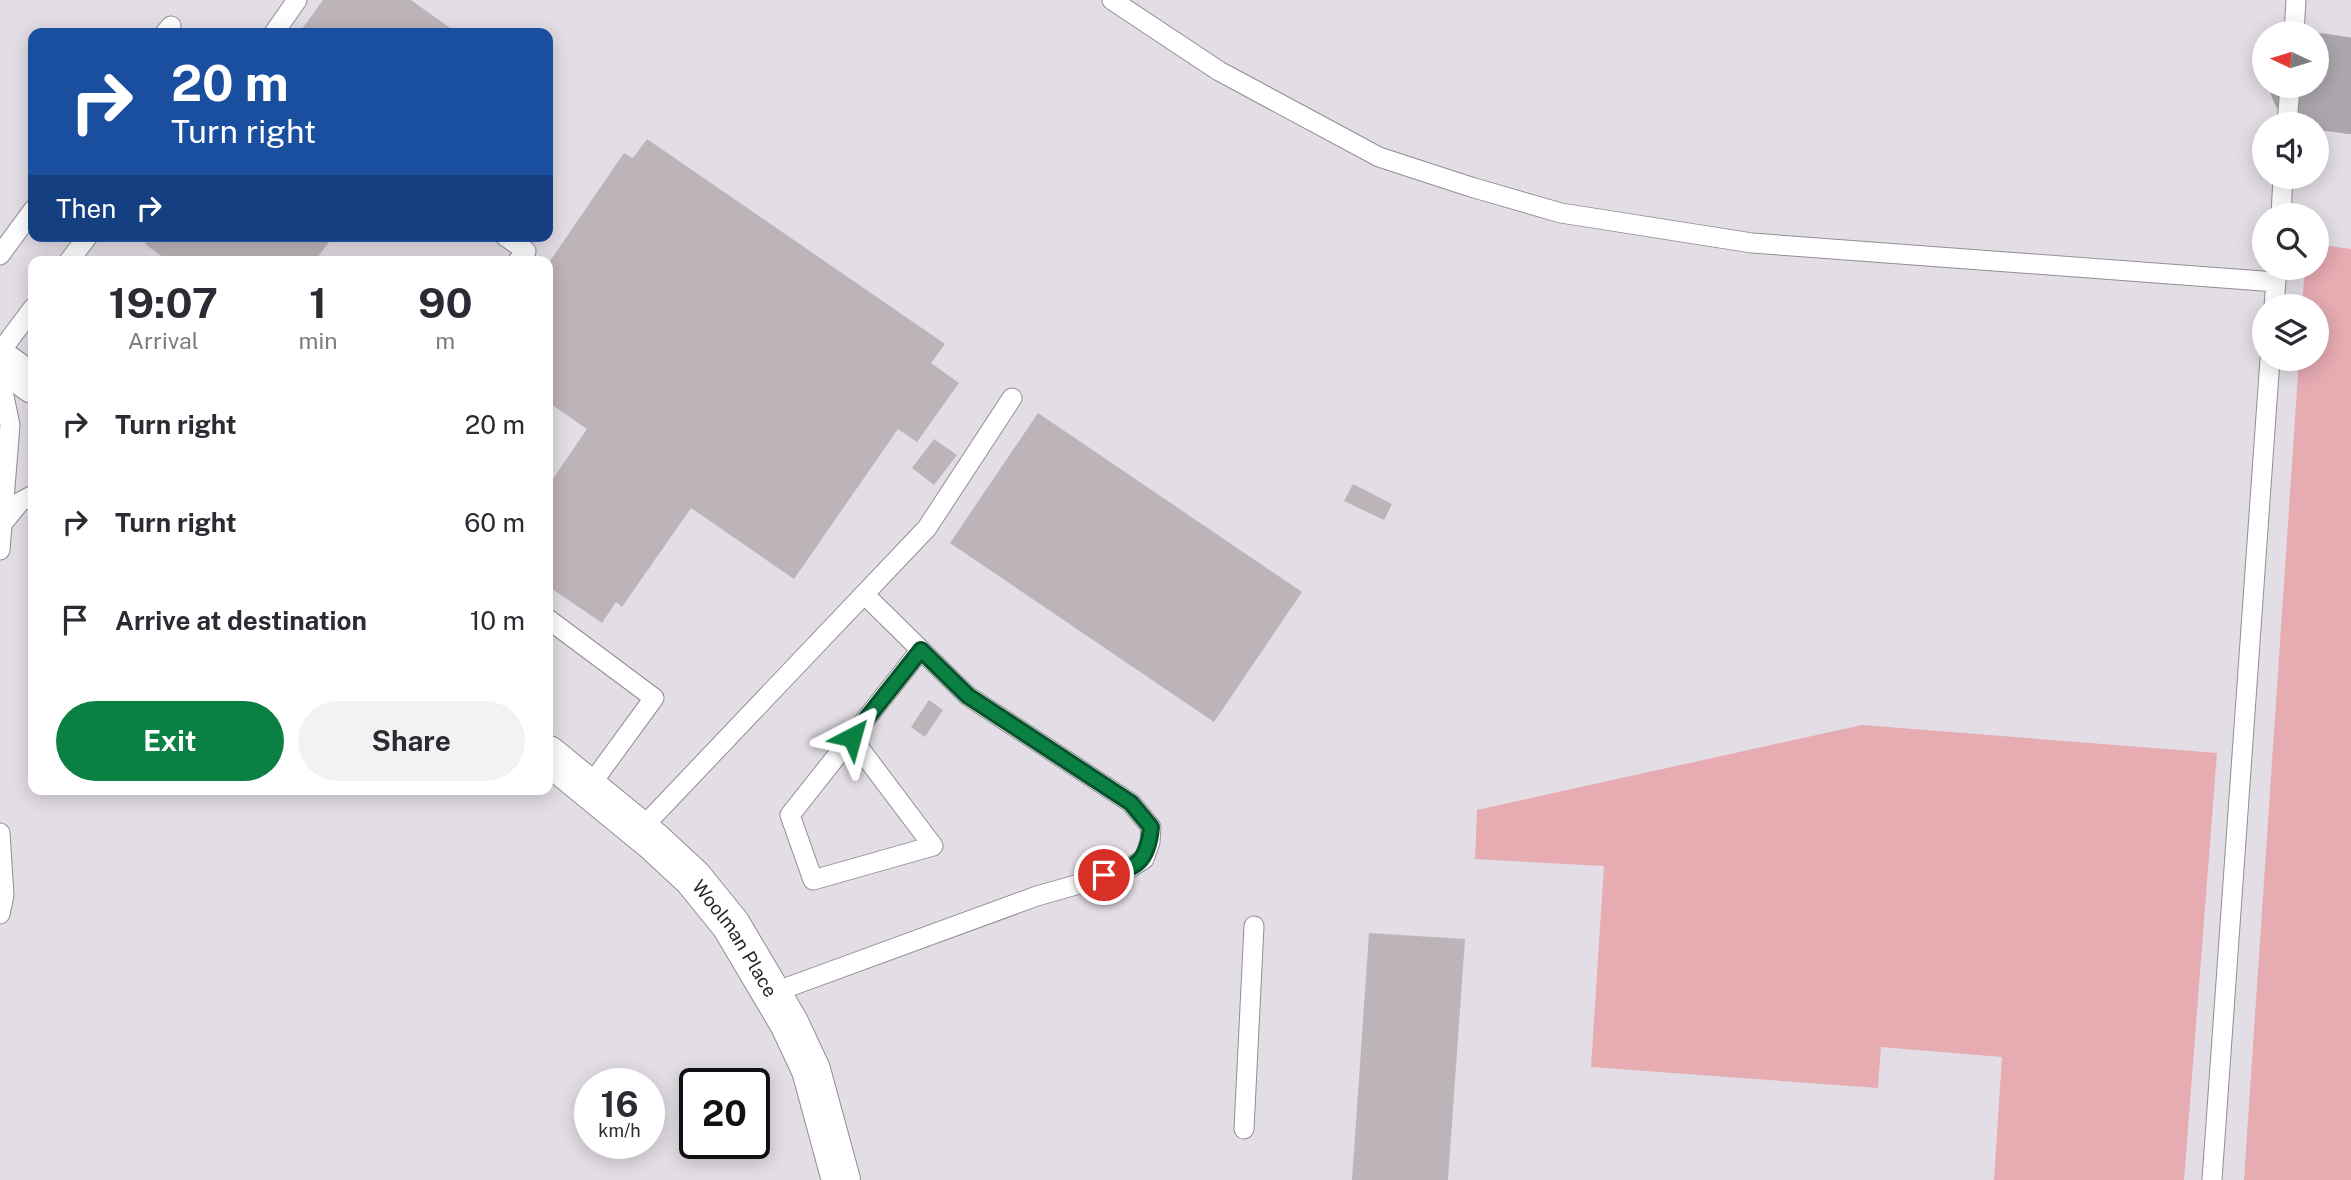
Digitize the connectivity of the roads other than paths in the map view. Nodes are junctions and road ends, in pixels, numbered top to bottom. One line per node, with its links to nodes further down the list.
1 (297, 0): 5 (lane)
2 (1112, 0): 12 (lane)
3 (2296, 0): 4 (lane)
4 (2295, 21)
5 (277, 28)
6 (28, 217): 9 (lane)
7 (83, 242): 10 (lane)
8 (513, 242): 11 (lane)
9 (0, 255)
10 (73, 256)
11 (522, 256)
12 (2252, 274)
13 (28, 315): 14 (lane)
14 (0, 352)
15 (0, 360): 18 (street)
16 (2269, 371): 36 (lane)
17 (0, 377): 21 (lane)
18 (28, 380)
19 (1012, 398): 23 (lane)
20 (28, 498): 21 (lane)
21 (2, 524): 22 (lane)
22 (0, 550)
23 (864, 594): 25 (lane); 29 (lane)
24 (553, 623): 28 (lane)
25 (921, 650): 26 (lane); 33 (lane)
26 (852, 737): 26 (lane)
27 (553, 759): 28 (street, Woolman Place)
28 (589, 787): 29 (street, Woolman Place)
29 (640, 830): 33 (street, Woolman Place)
30 (0, 832): 31 (lane)
31 (0, 914)
32 (1254, 926): 34 (lane)
33 (772, 993): 35 (street, Woolman Place)
34 (1244, 1129)
35 (841, 1180)
36 (2212, 1180)

